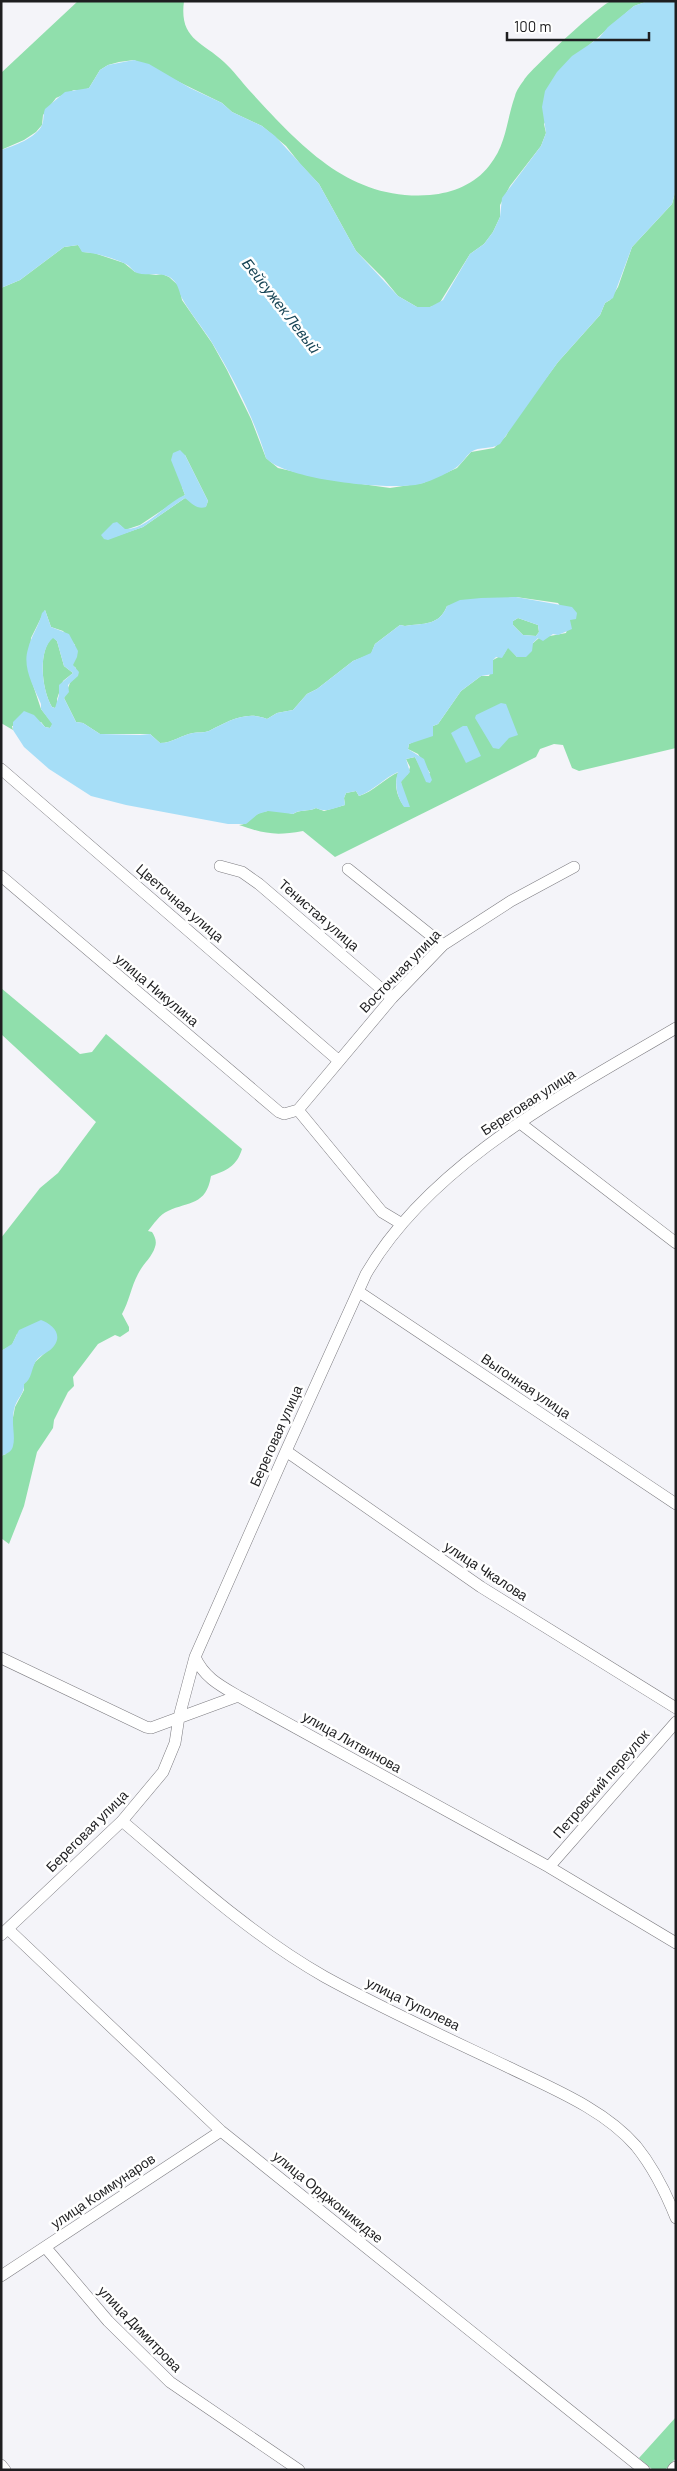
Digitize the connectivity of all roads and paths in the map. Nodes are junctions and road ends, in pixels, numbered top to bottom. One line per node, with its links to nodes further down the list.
1 (1, 769): 9 (street, Цветочная улица)
2 (220, 866): 7 (street, Тенистая улица)
3 (574, 867): 6 (street, Восточная улица)
4 (348, 869): 6 (street)
5 (1, 876): 10 (street, улица Никулина)
6 (443, 945): 7 (street, Восточная улица)
7 (392, 998): 9 (street, Восточная улица)
8 (676, 1028): 11 (street, Береговая улица)
9 (338, 1060): 10 (street, Восточная улица)
10 (298, 1110): 12 (street)
11 (520, 1123): 12 (street, Береговая улица); 13 (street)
12 (402, 1224): 14 (street, Береговая улица)
13 (676, 1243)
14 (359, 1292): 15 (street, Береговая улица); 16 (street, Выгонная улица)
15 (286, 1451): 17 (street, Береговая улица); 20 (street, улица Чкалова)
16 (676, 1504)
17 (196, 1657): 19 (street, улица Литвинова); 21 (street, Береговая улица)
18 (1, 1658): 21 (street)
19 (238, 1696): 21 (street); 24 (street, улица Литвинова)
20 (676, 1708)
21 (179, 1717): 23 (street, Береговая улица)
22 (676, 1722): 24 (street, Петровский переулок)
23 (122, 1821): 25 (street, Береговая улица); 28 (street, улица Туполева)
24 (549, 1867): 26 (street, улица Литвинова)
25 (5, 1932): 27 (street, улица Орджоникидзе)
26 (676, 1943)
27 (221, 2131): 29 (street, улица Коммунаров); 34 (street, улица Орджоникидзе)
28 (676, 2218)
29 (46, 2248): 30 (street, улица Коммунаров); 33 (street, улица Димитрова)
30 (1, 2276)
31 (1, 2465): 32 (street)
32 (5, 2470)
33 (299, 2470)
34 (644, 2470)

